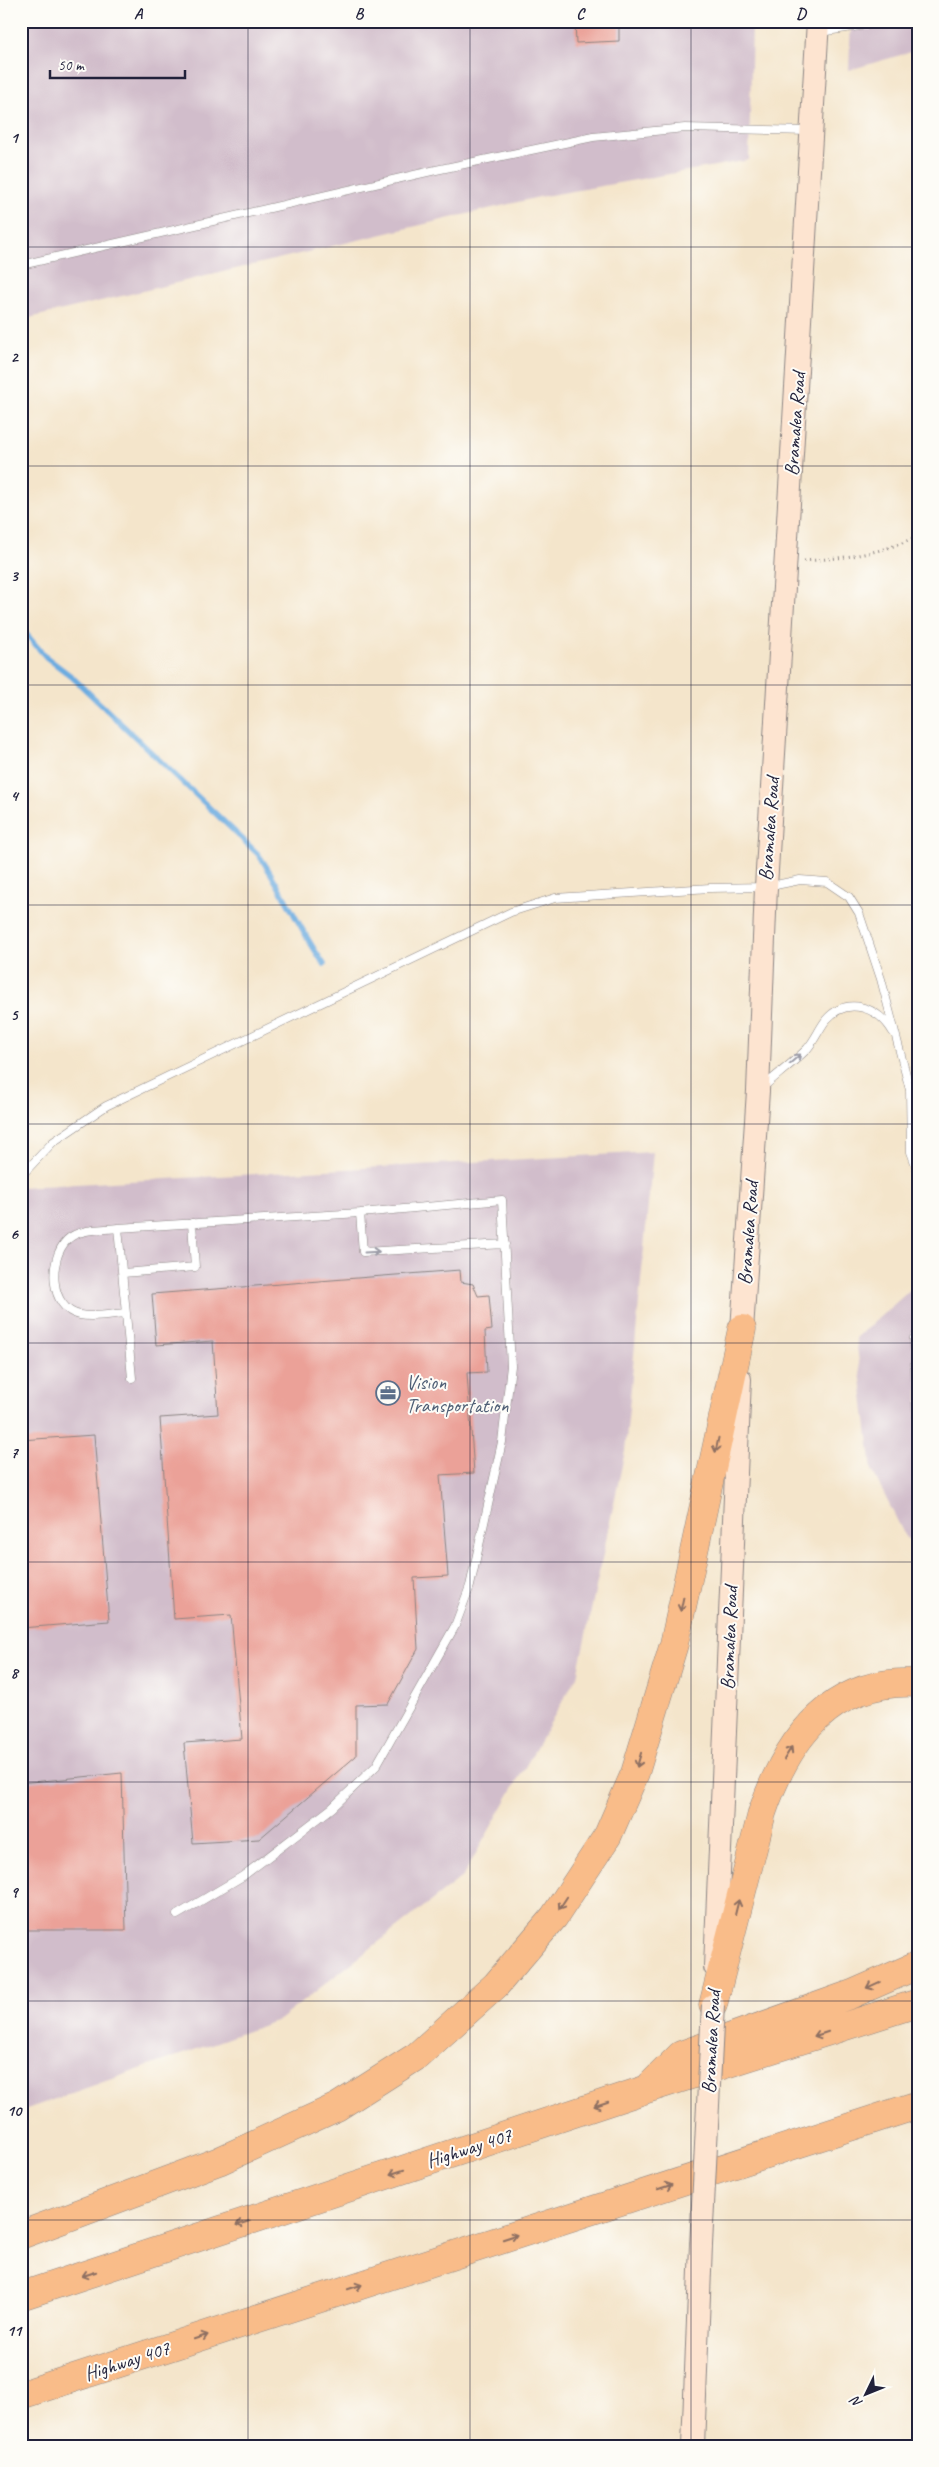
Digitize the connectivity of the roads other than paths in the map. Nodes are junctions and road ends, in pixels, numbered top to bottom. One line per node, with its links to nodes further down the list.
1 (890, 21): 2 (lane)
2 (818, 27): 3 (main road, Bramalea Road)
3 (814, 131): 4 (lane); 5 (main road, Bramalea Road)
4 (21, 265)
5 (766, 887): 6 (lane); 7 (main road, Bramalea Road); 9 (lane)
6 (898, 1042): 7 (lane, one-way to 6); 8 (lane)
7 (758, 1091): 16 (main road, Bramalea Road)
8 (918, 1171)
9 (21, 1176)
10 (360, 1213): 11 (lane); 13 (lane, one-way to 13); 13 (lane)
11 (192, 1223): 12 (lane); 14 (lane)
12 (118, 1228): 14 (lane); 15 (lane)
13 (506, 1244): 21 (lane)
14 (123, 1273): 15 (lane)
15 (126, 1312): 18 (lane)
16 (742, 1329): 24 (main road, Bramalea Road); 27 (highway, one-way to 27)
17 (918, 1333): 19 (lane)
18 (132, 1378)
19 (918, 1458)
20 (918, 1683): 24 (highway, one-way to 20)
21 (177, 1915)
22 (918, 1965): 25 (highway, one-way to 25)
23 (918, 2003): 25 (highway, Highway 407, one-way to 25)
24 (713, 2005): 30 (main road, Bramalea Road, bridge)
25 (647, 2089): 28 (highway, Highway 407, one-way to 28)
26 (918, 2105): 29 (highway, Highway 407, one-way to 26)
27 (21, 2235)
28 (21, 2296)
29 (21, 2395)
30 (693, 2446)

